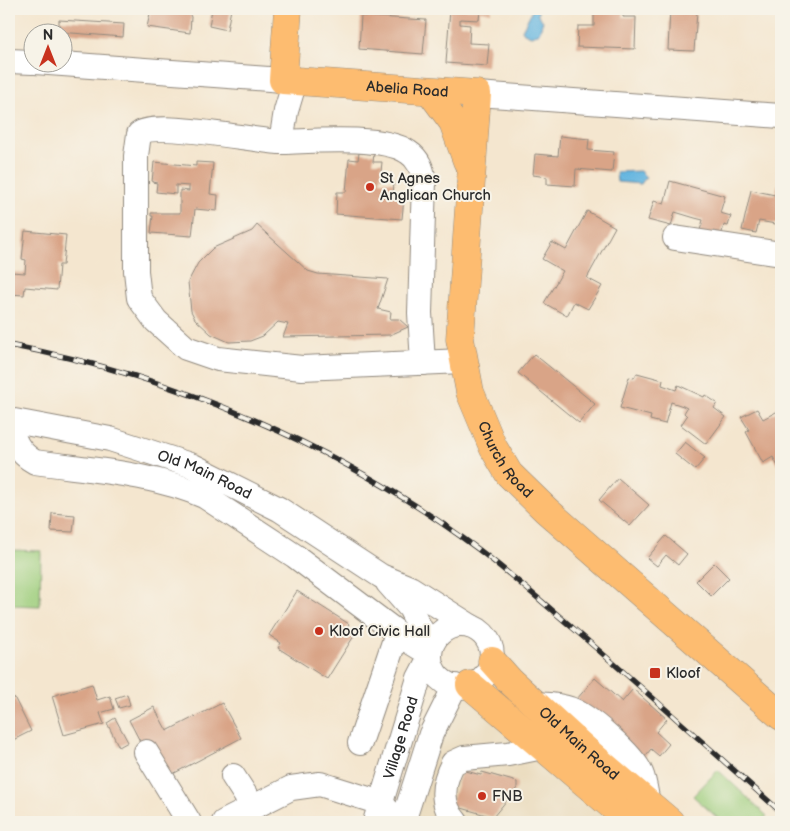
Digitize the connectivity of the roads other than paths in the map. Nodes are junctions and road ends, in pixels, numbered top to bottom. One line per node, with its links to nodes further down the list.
1 (288, 9): 5 (main road)
2 (9, 60): 3 (street, Abelia Road)
3 (22, 61)
4 (72, 65): 5 (street, Abelia Road)
5 (289, 80): 6 (main road, Abelia Road); 9 (street)
6 (430, 91): 7 (main road, Abelia Road); 10 (main road)
7 (477, 94): 8 (street, Abelia Road); 10 (main road, Church Road)
8 (781, 116)
9 (281, 142): 14 (street); 14 (street)
10 (470, 172): 13 (main road, Church Road)
11 (675, 238): 12 (street)
12 (781, 254)
13 (463, 361): 14 (street); 22 (main road, Church Road)
14 (423, 364)
15 (9, 421): 16 (street, Old Main Road); 18 (street)
16 (381, 576): 17 (street, Old Main Road); 19 (street, Old Main Road)
17 (470, 626): 19 (street); 20 (street)
18 (397, 633): 19 (street); 23 (street)
19 (431, 652): 21 (street); 28 (street, Village Road)
20 (492, 660): 21 (street); 29 (main road, Old Main Road)
21 (462, 686): 24 (main road, Old Main Road); 33 (street, Village Road)
22 (781, 716)
23 (360, 743)
24 (542, 746): 29 (main road, Old Main Road); 34 (street)
25 (146, 752): 30 (street)
26 (233, 776): 27 (street)
27 (252, 807): 28 (street); 31 (street)
28 (378, 813): 32 (street)
29 (640, 813): 35 (main road, Old Main Road)
30 (189, 822)
31 (224, 822)
32 (398, 822)
33 (403, 822)
34 (456, 822)
35 (670, 822)

